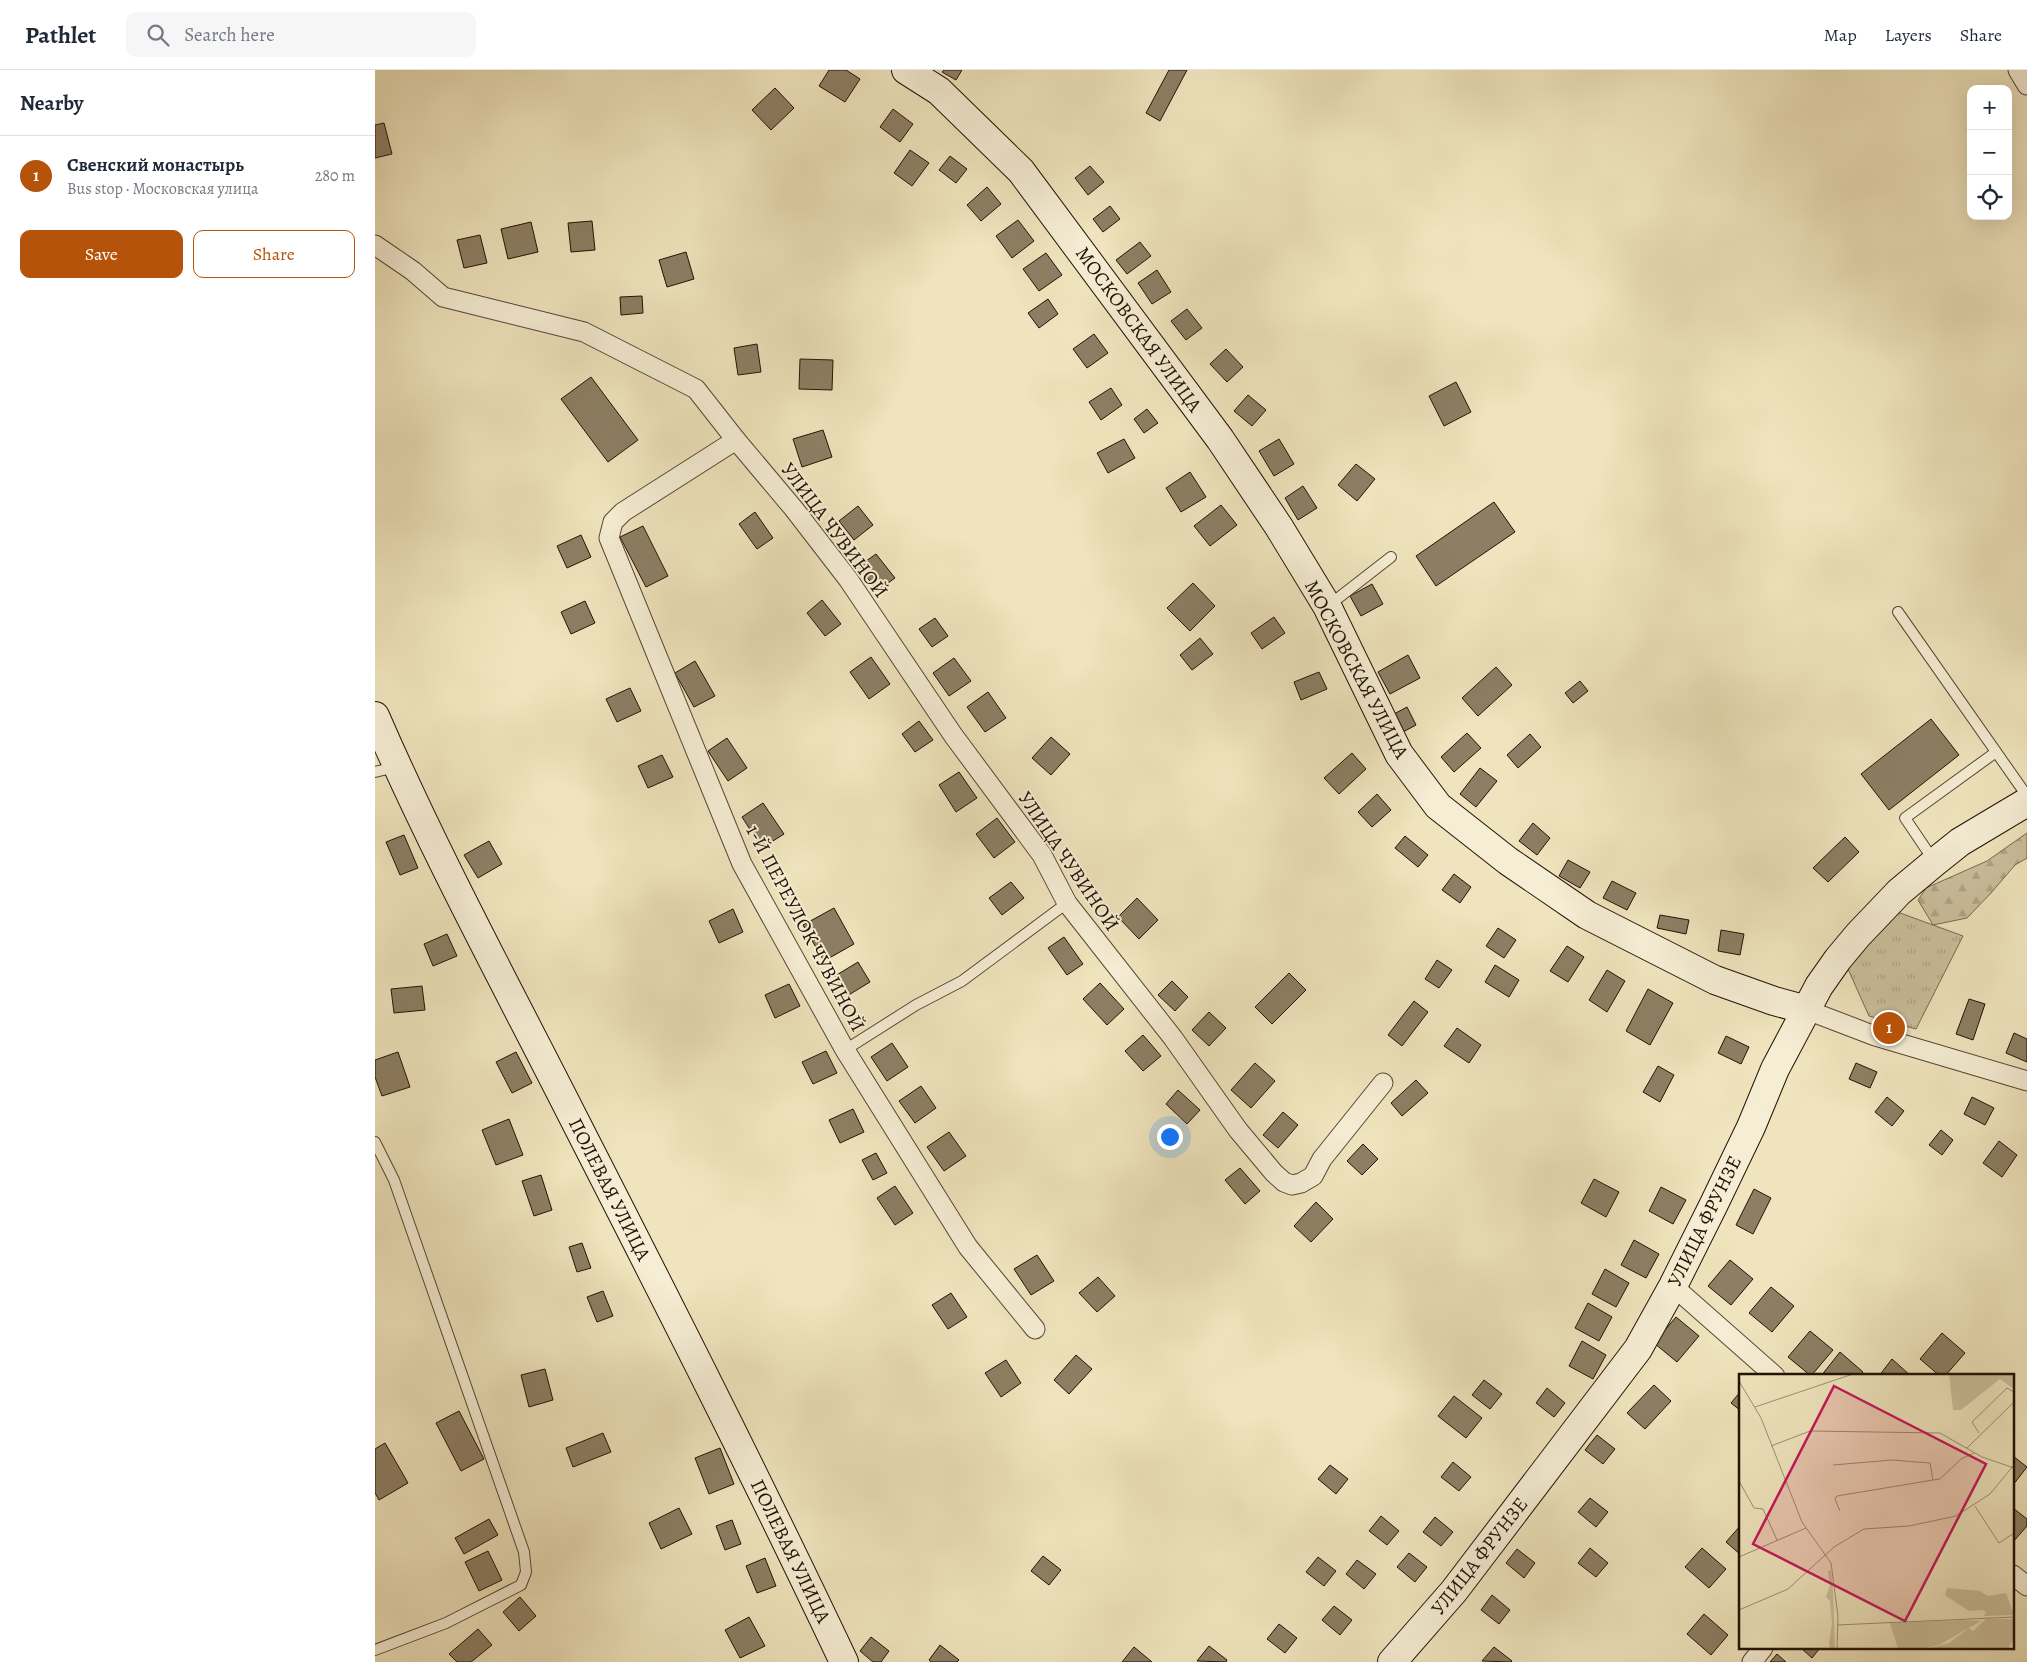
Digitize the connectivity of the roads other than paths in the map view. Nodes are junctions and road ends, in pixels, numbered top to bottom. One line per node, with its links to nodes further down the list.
1 (906, 70): 7 (street, МОСКОВСКАЯ УЛИЦА)
2 (2018, 70): 3 (street)
3 (2027, 85)
4 (375, 245): 5 (street, УЛИЦА ЧУВИНОЙ)
5 (729, 446): 15 (street, УЛИЦА ЧУВИНОЙ); 17 (street, 1-Й ПЕРЕУЛОК ЧУВИНОЙ)
6 (1391, 557): 7 (lane)
7 (1327, 606): 16 (street, МОСКОВСКАЯ УЛИЦА)
8 (1898, 612): 10 (lane)
9 (375, 716): 11 (street, ПОЛЕВАЯ УЛИЦА)
10 (1997, 752): 12 (lane); 14 (lane)
11 (386, 770): 28 (street, ПОЛЕВАЯ УЛИЦА)
12 (2027, 796)
13 (2027, 802): 14 (street, УЛИЦА ФРУНЗЕ)
14 (1935, 862): 16 (street, УЛИЦА ФРУНЗЕ)
15 (1067, 903): 17 (lane); 19 (street, УЛИЦА ЧУВИНОЙ)
16 (1807, 1010): 18 (street, МОСКОВСКАЯ УЛИЦА); 21 (street, УЛИЦА ФРУНЗЕ)
17 (845, 1050): 22 (street, 1-Й ПЕРЕУЛОК ЧУВИНОЙ)
18 (2027, 1081)
19 (1383, 1083)
20 (375, 1142): 26 (lane)
21 (1673, 1286): 23 (street); 29 (street, УЛИЦА ФРУНЗЕ)
22 (1035, 1329)
23 (1773, 1374)
24 (2015, 1577): 25 (street)
25 (2027, 1586)
26 (375, 1650)
27 (1761, 1650): 30 (street)
28 (844, 1662)
29 (1392, 1662)
30 (1752, 1662)

